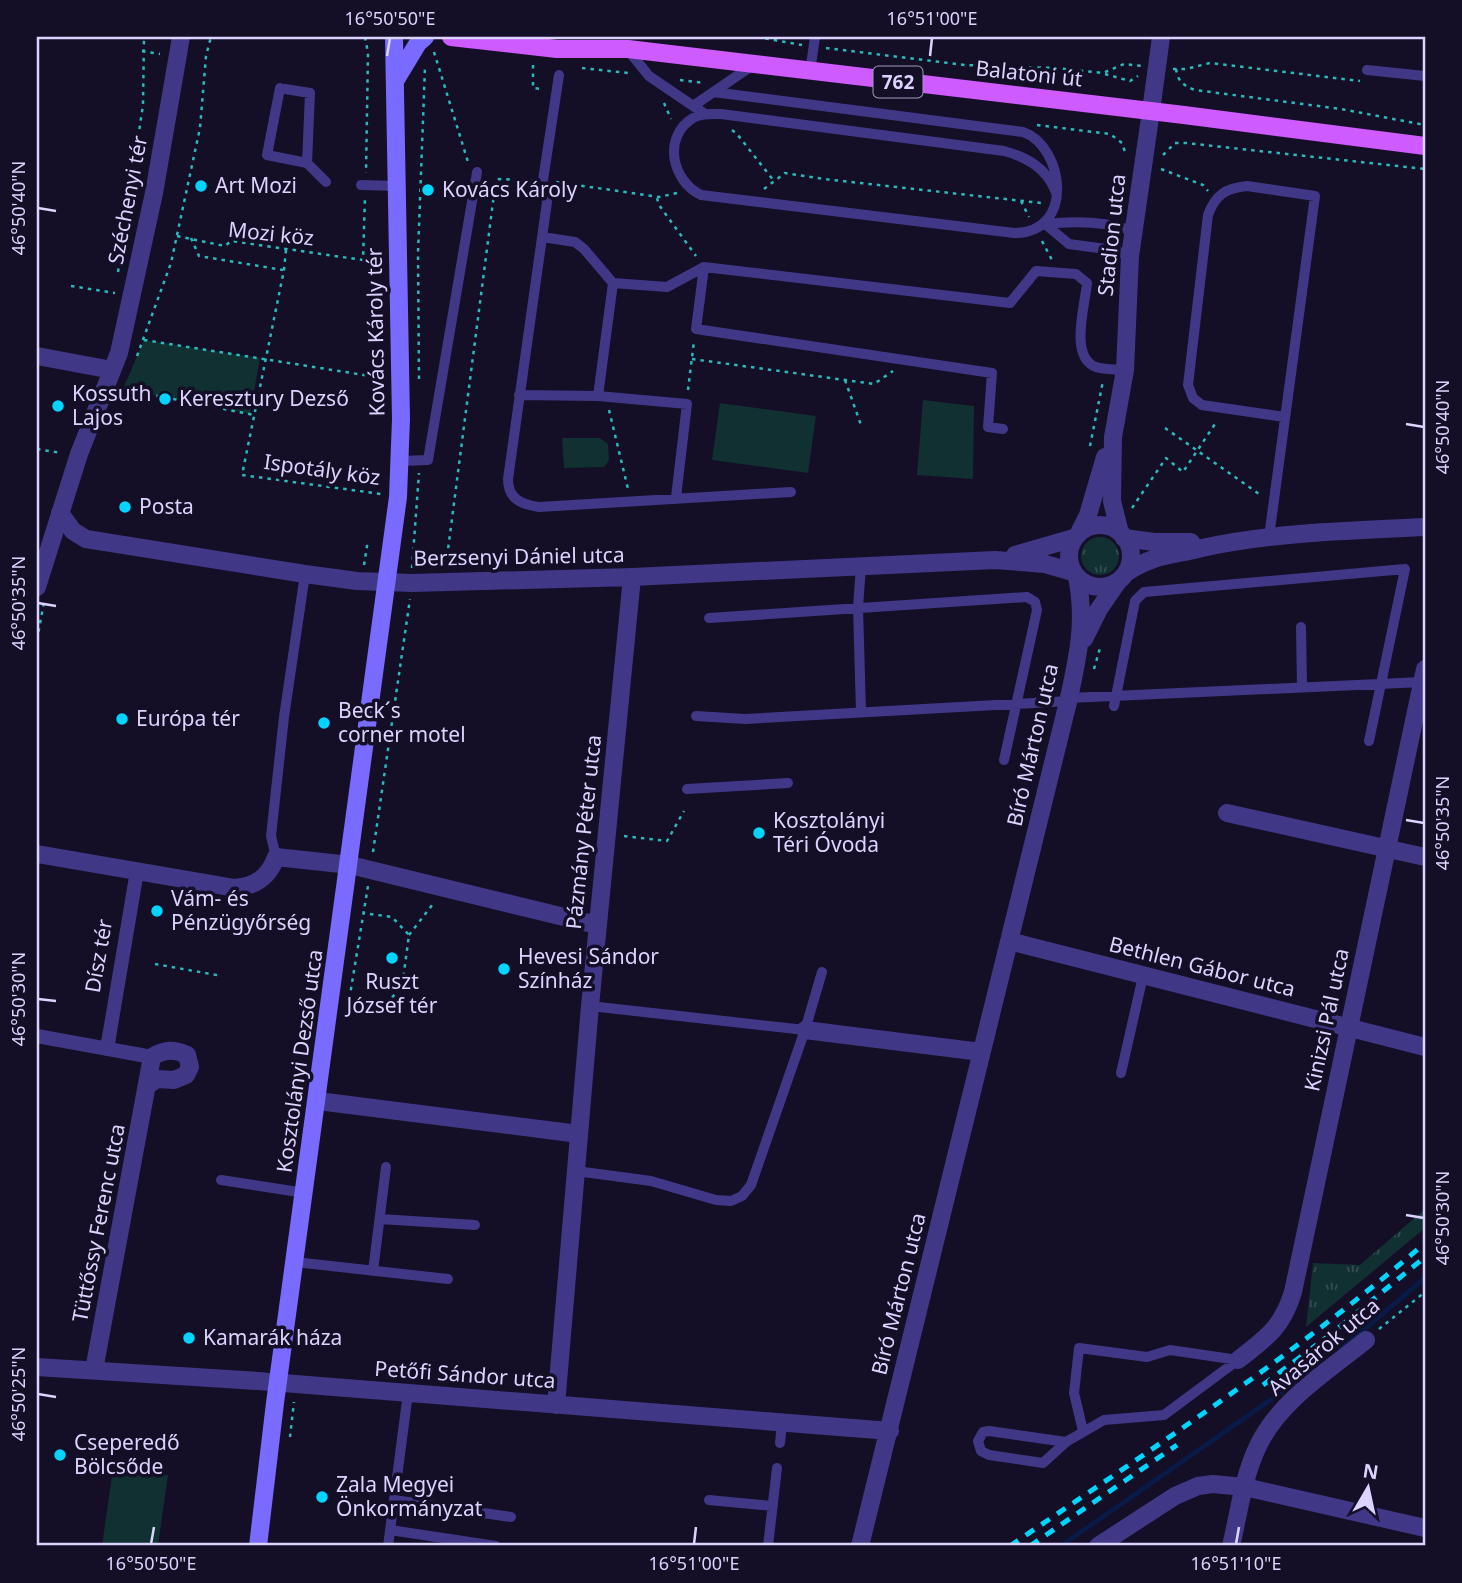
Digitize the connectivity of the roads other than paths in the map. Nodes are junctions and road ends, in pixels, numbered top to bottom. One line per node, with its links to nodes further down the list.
1 (181, 37): 34 (street, Széchenyi tér)
2 (394, 37): 14 (main road, Kovács Károly tér)
3 (451, 37): 8 (main road, Balatoni út / 762)
4 (586, 37): 8 (main road, Balatoni út / 762)
5 (1161, 37): 17 (street, Stadion utca)
6 (815, 42): 11 (lane)
7 (429, 43): 14 (main road)
8 (628, 49): 9 (main road, Balatoni út / 762); 16 (lane)
9 (753, 65): 11 (main road, Balatoni út / 762); 15 (lane)
10 (1367, 70): 13 (lane)
11 (810, 72): 17 (main road, Balatoni út / 762)
12 (559, 75): 28 (lane)
13 (1425, 76)
14 (395, 81): 24 (main road, Kovács Károly tér)
15 (713, 92): 16 (lane); 25 (lane)
16 (693, 106): 18 (lane)
17 (1151, 111): 19 (main road, Balatoni út / 762); 27 (street, Stadion utca)
18 (705, 114): 25 (lane); 26 (lane)
19 (1425, 146)
20 (307, 163): 20 (lane); 22 (lane)
21 (477, 172): 40 (lane)
22 (326, 182)
23 (363, 185): 24 (lane)
24 (398, 186): 40 (main road, Kovács Károly tér)
25 (1056, 193): 26 (lane)
26 (1045, 224): 27 (lane); 29 (lane)
27 (1133, 231): 29 (street, Stadion utca)
28 (542, 237): 31 (lane); 35 (lane)
29 (1130, 256): 33 (street, Stadion utca)
30 (704, 267): 31 (lane); 33 (lane); 38 (lane)
31 (612, 283): 36 (lane)
32 (37, 356): 34 (street)
33 (1116, 369): 39 (street, Stadion utca)
34 (112, 370): 43 (street, Széchenyi tér)
35 (519, 395): 36 (lane); 42 (lane)
36 (602, 396): 42 (lane)
37 (1285, 417): 37 (lane); 47 (lane)
38 (1003, 429)
39 (1112, 437): 45 (street, Stadion utca); 46 (street, Stadion utca)
40 (401, 461): 55 (main road, Kovács Károly tér)
41 (791, 492): 42 (lane)
42 (676, 497)
43 (60, 513): 51 (street, Berzsenyi Dániel utca); 56 (street, Széchenyi tér)
44 (1425, 527): 47 (street)
45 (1122, 535): 46 (street); 48 (street); 53 (street)
46 (1077, 536): 49 (street, Berzsenyi Dániel utca); 52 (street)
47 (1269, 537): 48 (street)
48 (1223, 543): 53 (street)
49 (995, 560): 50 (street, Berzsenyi Dániel utca); 52 (street, Berzsenyi Dániel utca)
50 (861, 566): 54 (street, Berzsenyi Dániel utca); 57 (lane)
51 (304, 574): 55 (street, Berzsenyi Dániel utca); 76 (lane)
52 (1075, 575): 53 (street); 60 (street, Bíró Márton utca)
53 (1123, 576): 60 (street, Bíró Márton utca)
54 (632, 577): 55 (street, Berzsenyi Dániel utca); 80 (street, Pázmány Péter utca)
55 (388, 582): 78 (main road, Kosztolányi Dezső utca)
56 (37, 587)
57 (858, 607): 58 (lane); 66 (lane); 67 (lane)
58 (709, 618)
59 (1301, 627): 63 (lane)
60 (1079, 652): 64 (street, Bíró Márton utca)
61 (1424, 673): 62 (lane); 74 (street, Kinizsi Pál utca)
62 (1381, 684): 63 (lane); 65 (lane); 69 (lane)
63 (1302, 687): 65 (lane)
64 (1075, 699): 65 (lane); 66 (lane); 81 (street, Bíró Márton utca)
65 (1115, 701)
66 (1017, 703): 67 (lane); 70 (lane)
67 (861, 712): 68 (lane)
68 (696, 716)
69 (1369, 741)
70 (1004, 760)
71 (788, 783): 72 (lane)
72 (687, 789)
73 (1227, 813): 74 (street)
74 (1387, 849): 77 (street); 85 (street, Kinizsi Pál utca)
75 (37, 854): 79 (street)
76 (276, 857): 78 (street); 79 (street)
77 (1425, 857)
78 (350, 865): 80 (street); 94 (main road, Kosztolányi Dezső utca)
79 (137, 871): 89 (street, Dísz tér)
80 (597, 925): 84 (street, Pázmány Péter utca)
81 (1009, 941): 83 (street, Bethlen Gábor utca); 90 (street, Bíró Márton utca)
82 (822, 972): 86 (lane)
83 (1143, 976): 85 (street, Bethlen Gábor utca); 92 (lane)
84 (590, 1006): 86 (lane); 95 (street, Pázmány Péter utca)
85 (1348, 1029): 88 (street, Bethlen Gábor utca); 106 (street, Kinizsi Pál utca)
86 (804, 1030): 90 (street); 97 (lane)
87 (37, 1036): 89 (street)
88 (1425, 1047)
89 (107, 1049): 91 (street)
90 (981, 1052): 113 (street, Bíró Márton utca)
91 (152, 1057): 93 (street, Tüttőssy Ferenc utca); 93 (street)
92 (1121, 1073)
93 (148, 1085): 108 (street, Tüttőssy Ferenc utca)
94 (318, 1101): 95 (street); 99 (main road, Kosztolányi Dezső utca)
95 (579, 1134): 97 (street, Pázmány Péter utca)
96 (386, 1167): 100 (lane)
97 (576, 1171): 111 (street, Pázmány Péter utca)
98 (221, 1180): 99 (lane)
99 (305, 1193): 102 (main road, Kosztolányi Dezső utca)
100 (380, 1219): 101 (lane); 103 (lane)
101 (475, 1225)
102 (295, 1262): 103 (lane); 109 (main road, Kosztolányi Dezső utca)
103 (373, 1271): 104 (lane)
104 (448, 1279)
105 (1366, 1340): 118 (street, Avasárok utca)
106 (1238, 1360): 114 (lane); 114 (lane)
107 (37, 1367): 108 (street, Petőfi Sándor utca)
108 (94, 1370): 109 (street, Petőfi Sándor utca)
109 (278, 1383): 110 (street, Petőfi Sándor utca); 125 (main road, Kosztolányi Dezső utca)
110 (408, 1393): 111 (street, Petőfi Sándor utca); 119 (lane)
111 (556, 1405): 112 (street, Petőfi Sándor utca)
112 (782, 1423): 113 (street, Petőfi Sándor utca); 116 (lane)
113 (890, 1431): 129 (street, Bíró Márton utca)
114 (1083, 1431): 115 (lane)
115 (1066, 1442): 115 (lane)
116 (780, 1443)
117 (777, 1468): 121 (lane)
118 (1245, 1487): 123 (street); 130 (street); 131 (street)
119 (394, 1500): 122 (lane); 124 (lane)
120 (709, 1500): 121 (lane)
121 (772, 1506): 128 (lane)
122 (512, 1517)
123 (1425, 1528)
124 (390, 1530): 126 (lane); 127 (lane)
125 (258, 1546)
126 (388, 1546)
127 (496, 1546)
128 (768, 1546)
129 (860, 1546)
130 (1098, 1546)
131 (1231, 1546)

